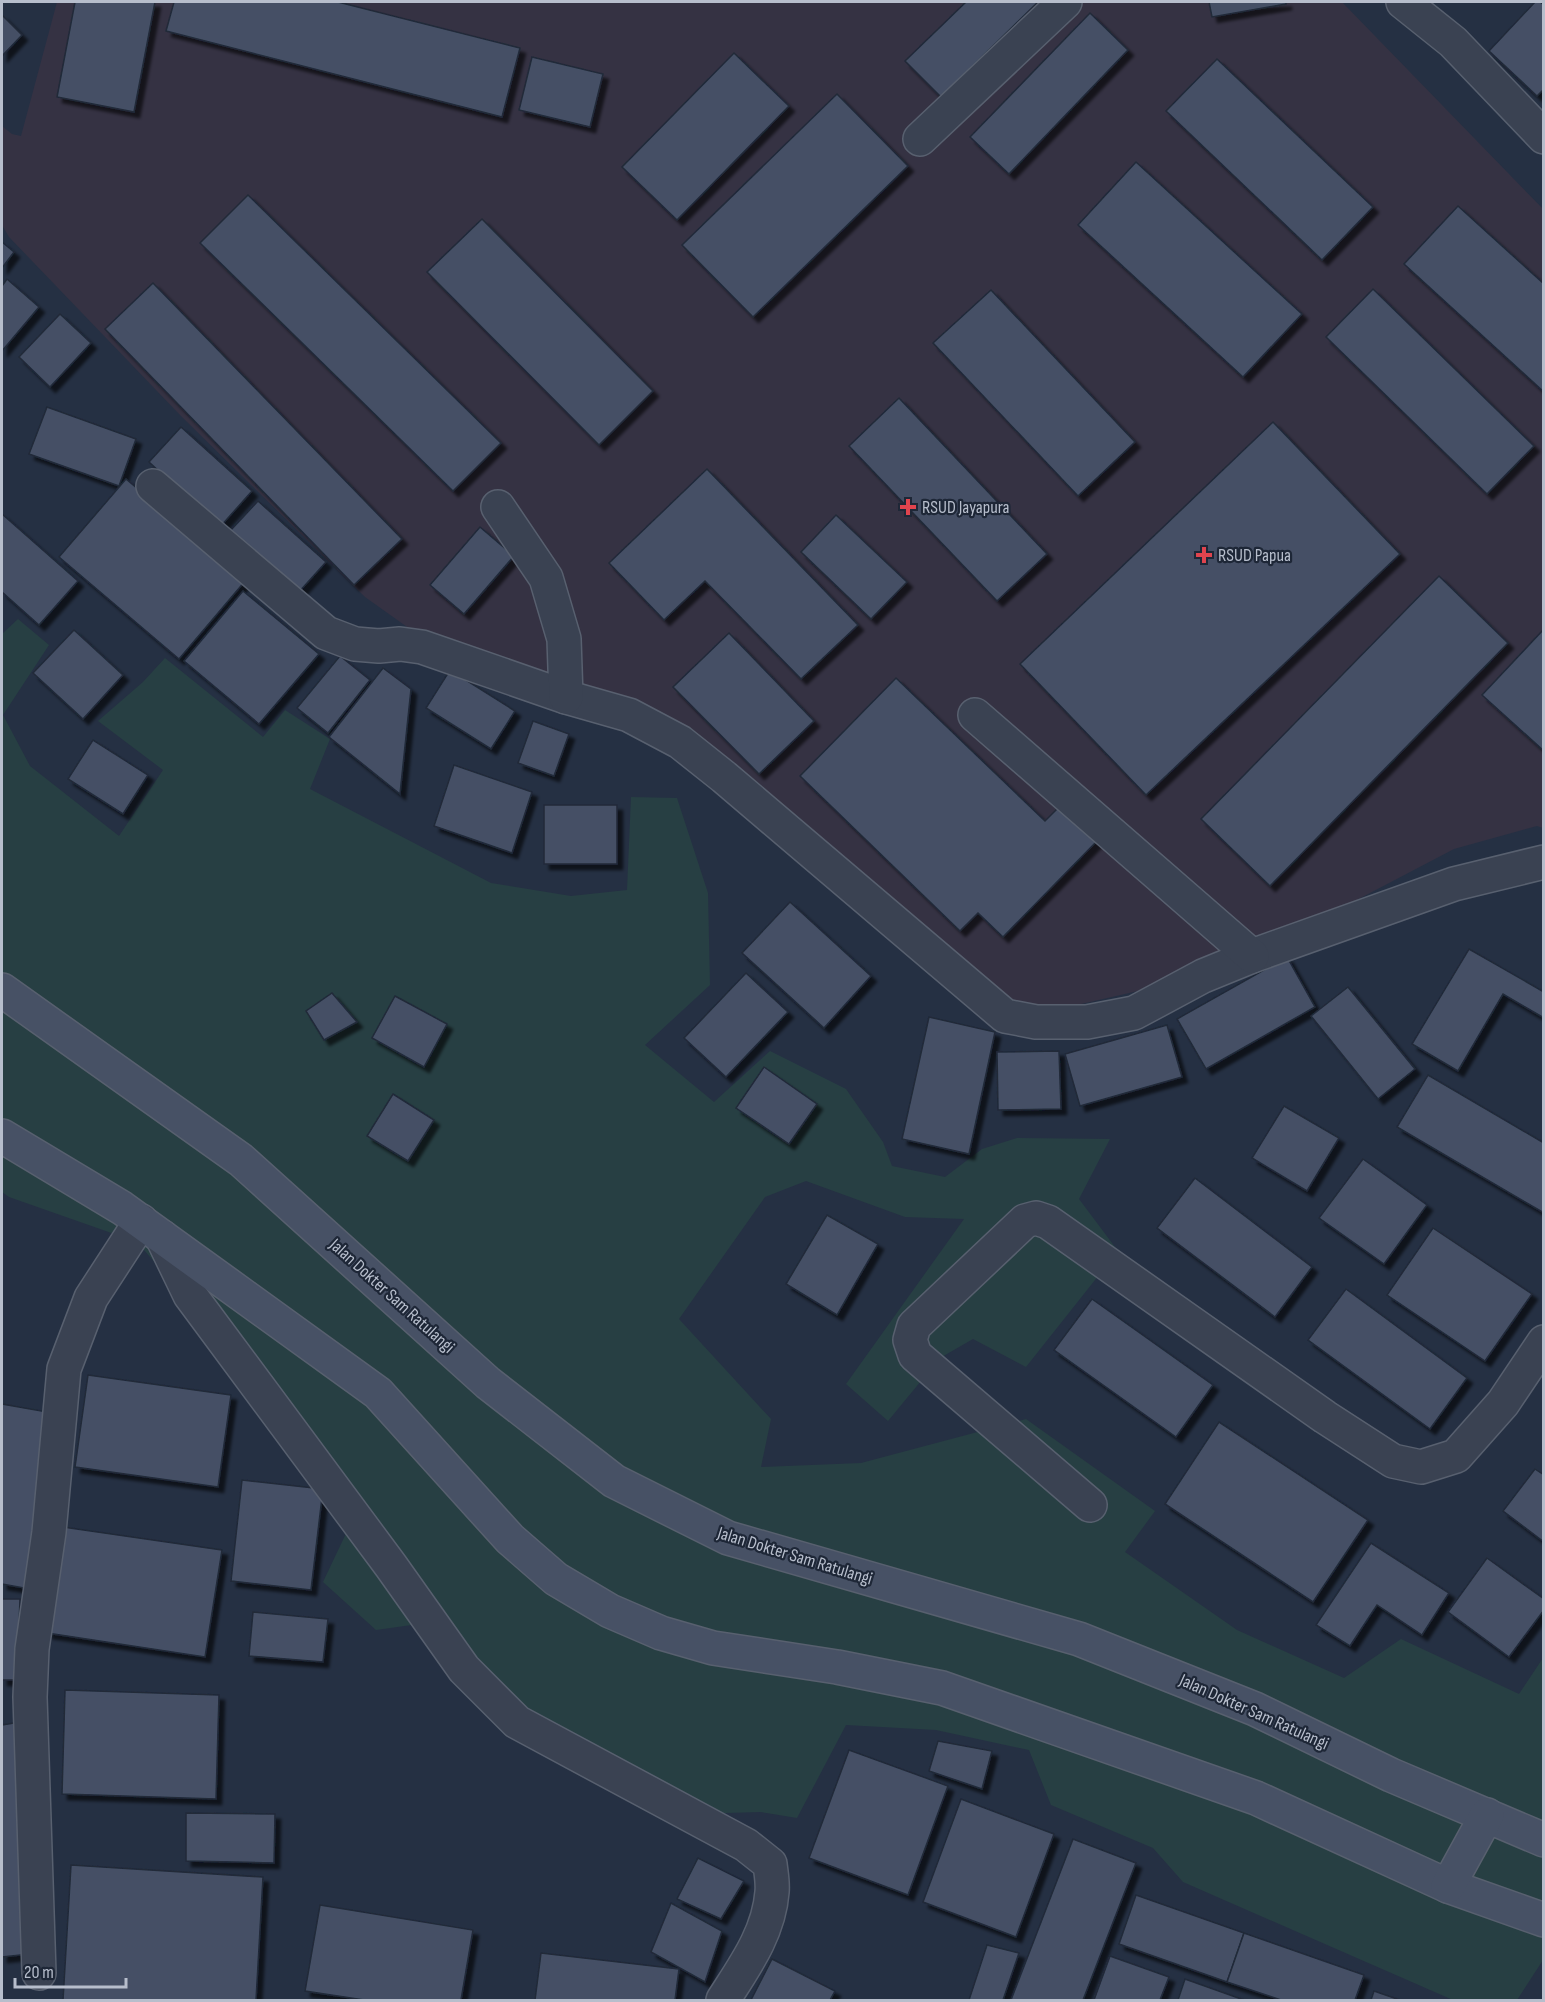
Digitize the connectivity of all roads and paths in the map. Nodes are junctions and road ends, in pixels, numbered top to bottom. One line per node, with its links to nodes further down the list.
1 (1065, 2): 4 (street)
2 (1403, 2): 3 (street)
3 (1544, 137)
4 (920, 139)
5 (153, 486): 7 (street)
6 (498, 507): 7 (street)
7 (566, 697): 10 (street)
8 (975, 715): 10 (street)
9 (1544, 862): 10 (street)
10 (1252, 956)
11 (2, 990): 17 (main road, Jalan Dokter Sam Ratulangi)
12 (2, 1136): 13 (main road)
13 (151, 1229): 16 (street); 19 (main road); 22 (street)
14 (1544, 1342): 15 (street)
15 (1090, 1505)
16 (16, 1699): 21 (street)
17 (1487, 1815): 18 (main road, Jalan Dokter Sam Ratulangi); 19 (main road)
18 (1544, 1840)
19 (1448, 1886): 20 (main road)
20 (1544, 1920)
21 (39, 1973)
22 (723, 2001)

